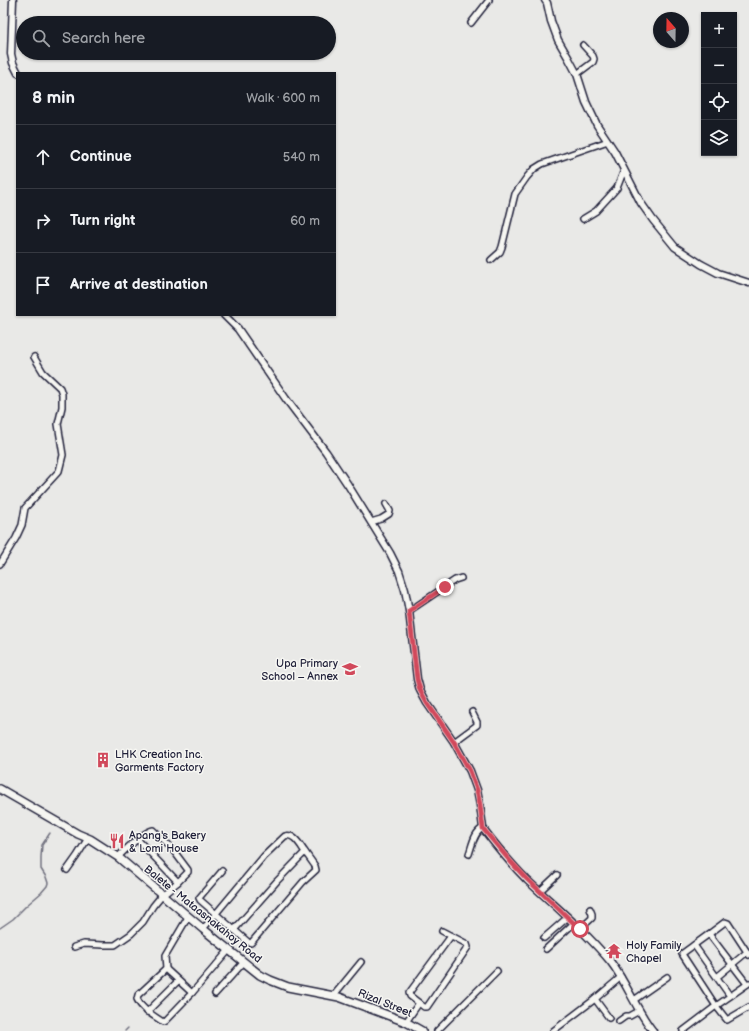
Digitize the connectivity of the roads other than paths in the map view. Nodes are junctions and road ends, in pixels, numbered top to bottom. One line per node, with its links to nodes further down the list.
1 (13, 0): 6 (street)
2 (489, 0): 4 (street)
3 (545, 0): 7 (street)
4 (471, 23)
5 (583, 45): 7 (street)
6 (18, 72)
7 (577, 74): 8 (street)
8 (608, 141): 9 (street); 11 (street)
9 (624, 170): 10 (street); 12 (street)
10 (584, 219)
11 (491, 260)
12 (749, 282)
13 (225, 316): 16 (street)
14 (34, 357): 17 (street)
15 (386, 504): 16 (street)
16 (371, 522): 19 (street)
17 (0, 564)
18 (461, 578): 19 (street)
19 (409, 611): 21 (street)
20 (472, 712): 21 (street)
21 (454, 742): 23 (street)
22 (0, 789): 24 (main road, Balete - Mataasnakahoy Road)
23 (483, 828): 27 (street); 33 (street)
24 (88, 838): 28 (main road, Balete - Mataasnakahoy Road); 29 (street)
25 (138, 840): 28 (street); 32 (street); 32 (street)
26 (305, 852): 36 (street); 42 (street); 42 (street)
27 (468, 854)
28 (118, 857): 34 (main road, Balete - Mataasnakahoy Road)
29 (67, 870)
30 (222, 871): 36 (street)
31 (557, 875): 33 (street)
32 (178, 882): 34 (street)
33 (540, 891): 38 (street)
34 (162, 895): 37 (main road, Balete - Mataasnakahoy Road); 48 (street)
35 (590, 909): 41 (street)
36 (215, 914): 40 (street); 42 (street)
37 (188, 917): 40 (main road, Balete - Mataasnakahoy Road); 55 (street)
38 (568, 917): 39 (street); 46 (street)
39 (574, 923): 41 (street); 49 (street)
40 (203, 929): 50 (main road, Balete - Mataasnakahoy Road)
41 (580, 929): 58 (street)
42 (234, 930)
43 (442, 930): 45 (street)
44 (709, 934): 47 (street); 51 (street); 54 (street)
45 (451, 936): 68 (street); 68 (street)
46 (544, 938)
47 (694, 946): 59 (street); 69 (street)
48 (74, 947)
49 (546, 949)
50 (229, 950): 52 (main road, Balete - Mataasnakahoy Road); 62 (street)
51 (748, 954): 54 (street)
52 (244, 962): 63 (street); 64 (main road, Balete - Mataasnakahoy Road)
53 (361, 962): 64 (street)
54 (732, 965): 59 (street); 61 (street)
55 (166, 969): 60 (street); 72 (street)
56 (497, 971): 77 (street)
57 (667, 976): 67 (street)
58 (621, 977): 66 (street); 67 (street)
59 (717, 977): 65 (street)
60 (178, 980): 62 (street); 72 (street)
61 (748, 984): 65 (street)
62 (192, 993): 72 (street)
63 (215, 994)
64 (337, 996): 75 (main road, Rizal Street)
65 (730, 996): 69 (street)
66 (595, 998): 73 (street); 78 (street)
67 (634, 1000): 71 (street)
68 (419, 1003): 75 (street)
69 (716, 1006): 70 (street); 80 (street)
70 (749, 1007)
71 (640, 1011): 74 (street); 79 (street)
72 (148, 1012)
73 (609, 1018)
74 (619, 1021)
75 (406, 1022): 76 (main road, Rizal Street)
76 (422, 1031)
77 (437, 1031)
78 (553, 1031)
79 (653, 1031)
80 (683, 1031)

